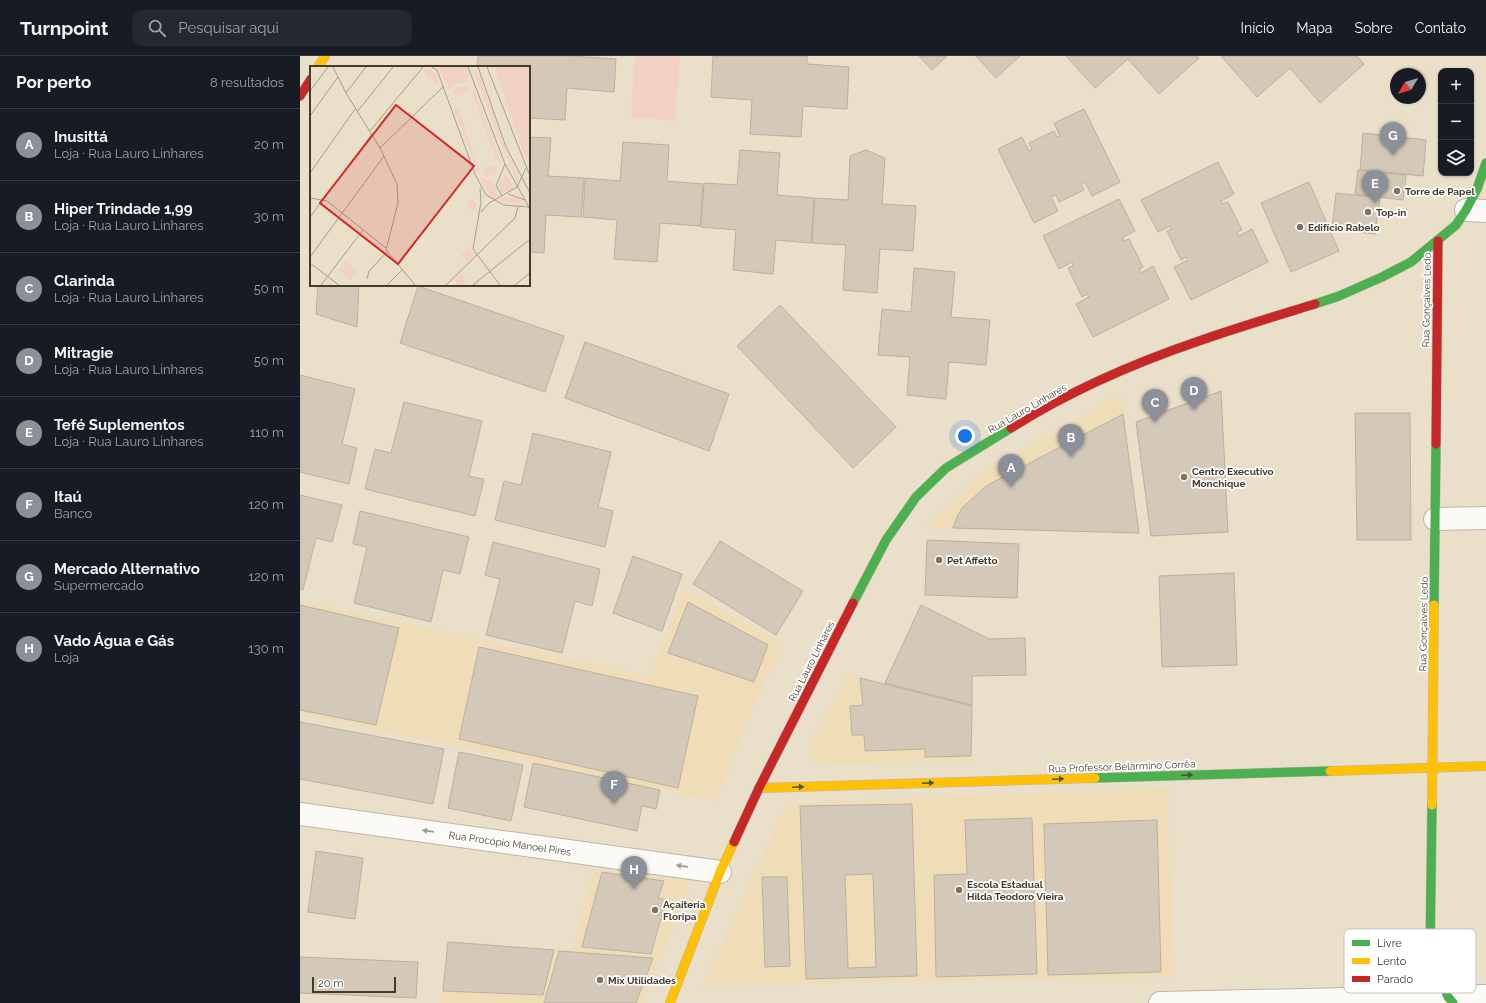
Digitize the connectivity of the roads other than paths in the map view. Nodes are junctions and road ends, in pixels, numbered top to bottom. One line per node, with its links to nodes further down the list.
1 (325, 56): 2 (street)
2 (319, 66)
3 (310, 81): 4 (street)
4 (300, 96)
5 (1486, 163): 6 (street, Rua Lauro Linhares)
6 (1476, 211): 7 (street, Rua Lauro Linhares)
7 (1438, 241): 9 (street, Rua Gonçalves Ledo); 12 (street, Rua Lauro Linhares)
8 (1486, 518): 9 (street)
9 (1435, 519): 11 (street, Rua Gonçalves Ledo)
10 (1486, 766): 11 (street, Rua Professor Belarmino Corrêa)
11 (1432, 767): 12 (street, Rua Professor Belarmino Corrêa, one-way to 11); 15 (street, Rua Gonçalves Ledo)
12 (759, 788): 14 (street, Rua Lauro Linhares)
13 (300, 814): 14 (street, Rua Procópio Manoel Pires, one-way to 13)
14 (720, 872): 18 (street, Rua Lauro Linhares)
15 (1430, 929)
16 (1486, 996): 17 (street)
17 (1451, 1000): 19 (street)
18 (670, 1003)
19 (1160, 1003)

